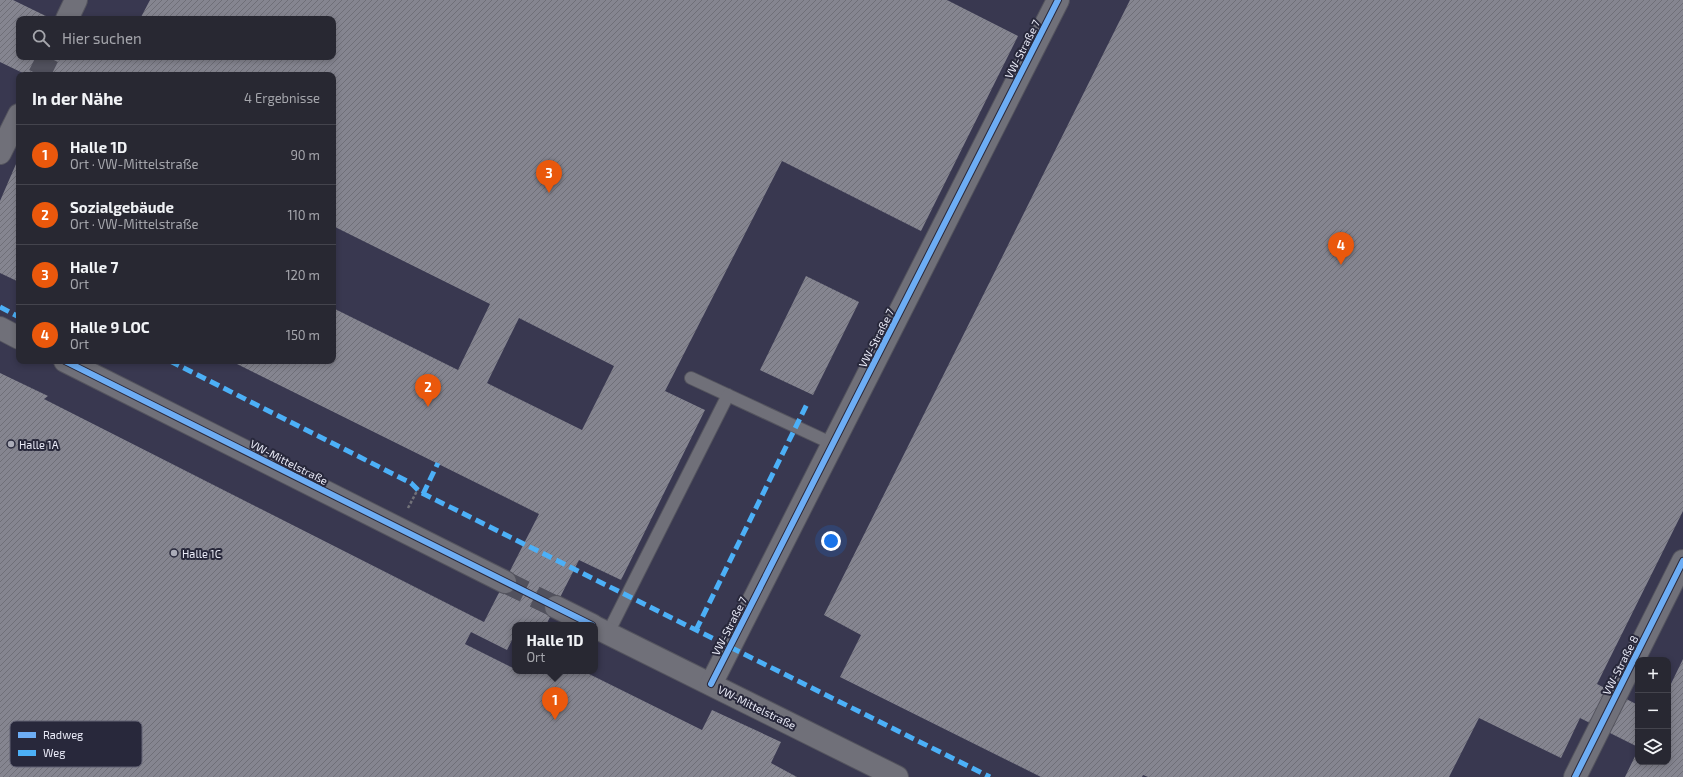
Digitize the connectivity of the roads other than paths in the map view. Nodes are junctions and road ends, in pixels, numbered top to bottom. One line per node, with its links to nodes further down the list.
1 (76, 0): 3 (street)
2 (1058, 0): 11 (street, VW-Straße 7)
3 (68, 16)
4 (16, 121): 5 (street)
5 (0, 153)
6 (0, 328): 7 (street)
7 (16, 336)
8 (71, 364): 13 (street, VW-Mittelstraße)
9 (691, 378): 10 (lane)
10 (728, 395): 11 (lane); 16 (lane)
11 (833, 444): 17 (street, VW-Straße 7)
12 (1683, 561): 19 (street, VW-Straße 8)
13 (505, 582)
14 (556, 607): 15 (street, VW-Mittelstraße)
15 (586, 622)
16 (598, 628): 17 (street, VW-Mittelstraße)
17 (711, 684): 18 (street, VW-Mittelstraße)
18 (897, 777)
19 (1575, 777)

